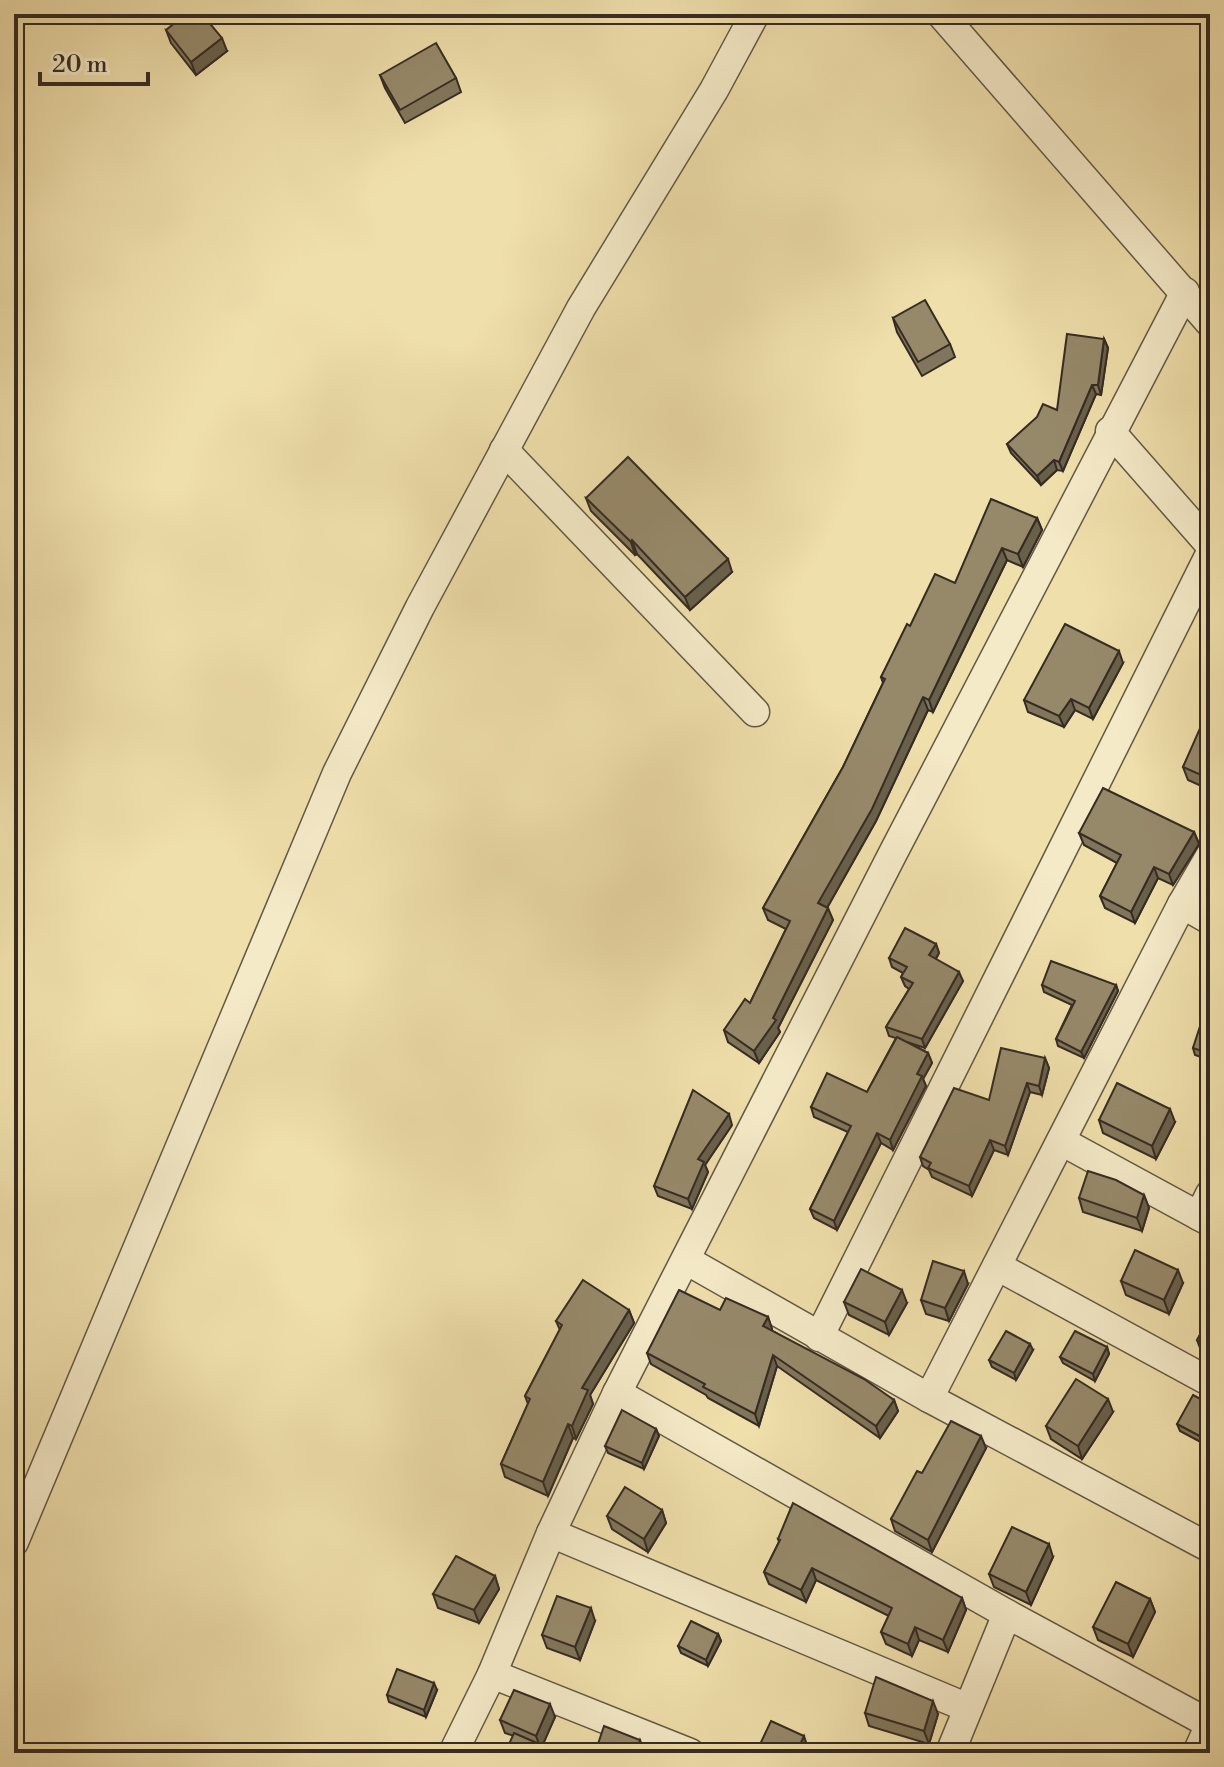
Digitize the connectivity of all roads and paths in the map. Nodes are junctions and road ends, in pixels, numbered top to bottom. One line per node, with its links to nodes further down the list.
1 (755, 14): 6 (street)
2 (941, 14): 3 (street)
3 (1185, 292): 4 (street); 5 (street)
4 (1210, 323)
5 (1110, 431): 7 (street); 15 (street)
6 (504, 450): 9 (street); 22 (street)
7 (1210, 545)
8 (1210, 554): 17 (street)
9 (755, 712)
10 (1210, 856): 11 (street)
11 (1182, 904): 12 (street); 13 (street)
12 (1210, 920)
13 (1061, 1141): 14 (street); 16 (street)
14 (1206, 1211)
15 (686, 1260): 17 (street); 19 (street)
16 (997, 1266): 18 (street); 20 (street)
17 (819, 1337): 20 (street)
18 (1210, 1382)
19 (617, 1393): 21 (street); 24 (street)
20 (929, 1398): 23 (street)
21 (551, 1533): 25 (street); 26 (street)
22 (14, 1542)
23 (1210, 1548)
24 (1007, 1614): 26 (street); 27 (street)
25 (492, 1674): 28 (street); 29 (street)
26 (968, 1708): 30 (street)
27 (1210, 1724): 31 (street)
28 (453, 1753)
29 (690, 1753)
30 (950, 1753)
31 (1197, 1753)

